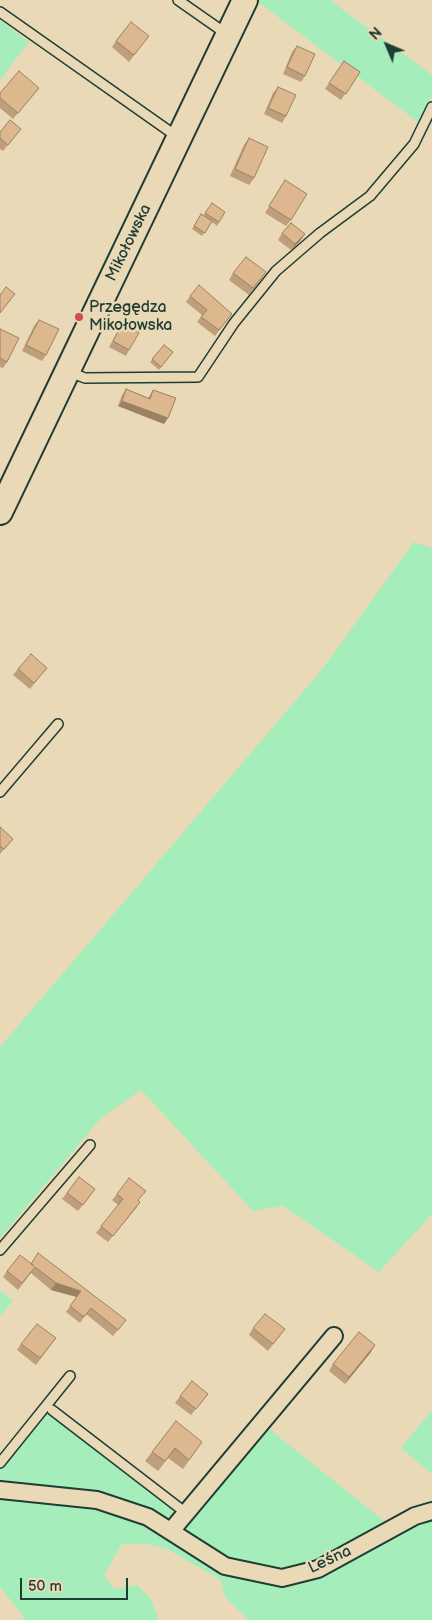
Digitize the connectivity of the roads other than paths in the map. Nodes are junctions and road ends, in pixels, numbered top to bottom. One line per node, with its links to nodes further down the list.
1 (178, 0): 4 (lane)
2 (245, 0): 4 (main road, Mikołowska)
3 (0, 12): 6 (lane)
4 (228, 35): 6 (main road, Mikołowska)
5 (432, 107): 7 (lane)
6 (180, 138): 7 (main road, Mikołowska)
7 (67, 371): 8 (main road, Mikołowska)
8 (0, 512)
9 (58, 724): 10 (lane)
10 (0, 792)
11 (90, 1145): 12 (lane)
12 (0, 1250)
13 (334, 1336): 19 (street)
14 (70, 1376): 16 (lane)
15 (52, 1410): 19 (lane)
16 (0, 1463)
17 (0, 1490): 20 (street, Leśna)
18 (432, 1511): 20 (street, Leśna)
19 (186, 1513): 20 (street)
20 (171, 1531)

